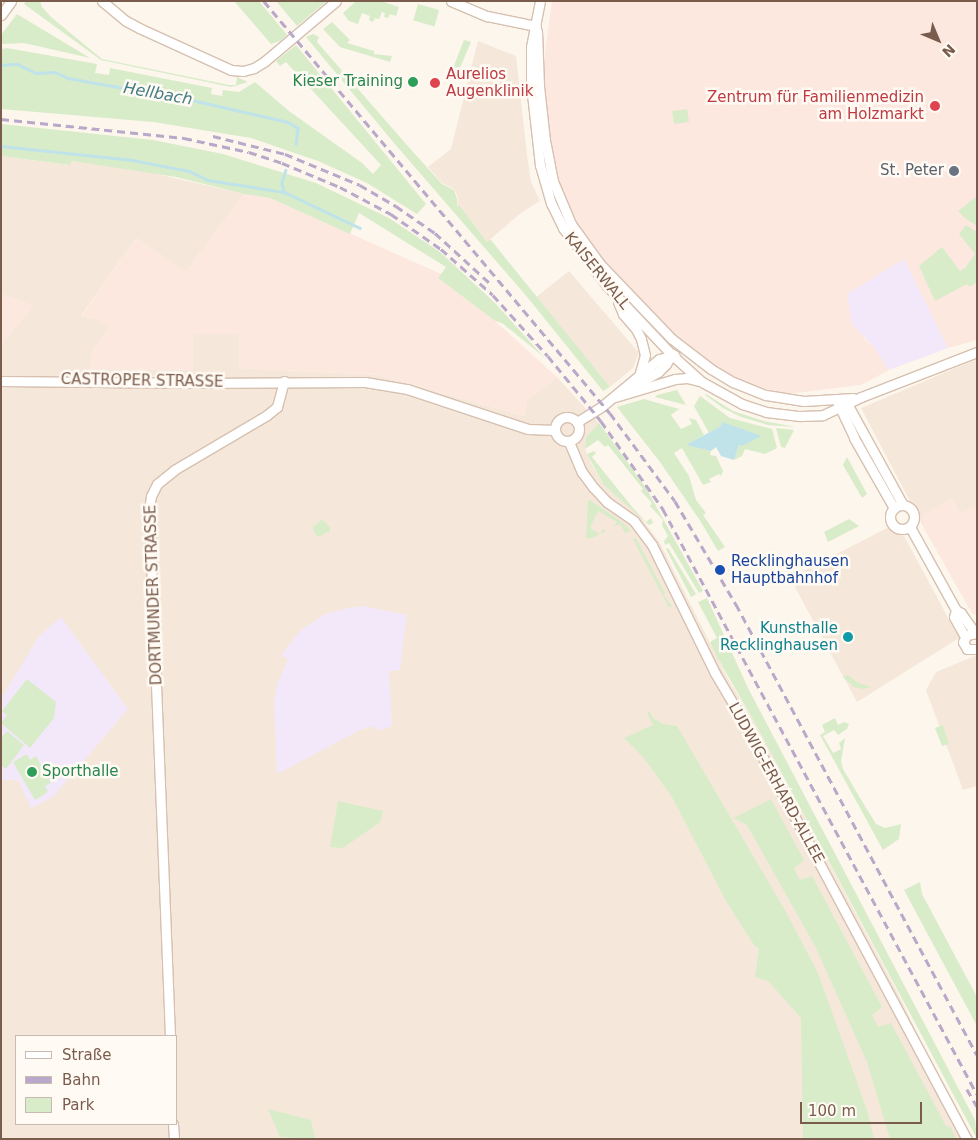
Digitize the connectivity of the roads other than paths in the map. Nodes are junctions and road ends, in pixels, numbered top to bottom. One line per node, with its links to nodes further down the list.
1 (11, 1): 6 (main road)
2 (102, 1): 3 (main road)
3 (336, 1)
4 (451, 1): 7 (main road)
5 (540, 1): 7 (main road, KAISERWALL)
6 (1, 15)
7 (536, 26): 8 (main road, KAISERWALL); 9 (main road, KAISERWALL)
8 (614, 293): 12 (main road, KAISERWALL); 13 (main road)
9 (675, 342): 11 (main road, KAISERWALL); 12 (main road)
10 (977, 352): 18 (main road)
11 (690, 353): 12 (main road); 18 (main road, KAISERWALL)
12 (672, 355): 13 (main road); 16 (main road, KAISERWALL); 17 (main road)
13 (639, 375): 17 (main road)
14 (1, 381): 15 (main road, CASTROPER STRASSE)
15 (284, 381): 20 (main road); 28 (main road, DORTMUNDER STRASSE)
16 (702, 382): 17 (main road); 18 (main road)
17 (611, 398): 19 (main road)
18 (842, 403): 22 (main road)
19 (577, 422): 20 (main road); 21 (main road)
20 (555, 430): 21 (main road)
21 (569, 442): 31 (main road, LUDWIG-ERHARD-ALLEE)
22 (898, 507): 23 (main road); 23 (main road)
23 (910, 527): 24 (main road)
24 (956, 610): 25 (main road); 26 (main road)
25 (976, 633): 26 (main road)
26 (965, 637): 27 (main road)
27 (977, 650)
28 (170, 1035)
29 (173, 1125): 30 (main road)
30 (174, 1139)
31 (967, 1139)

